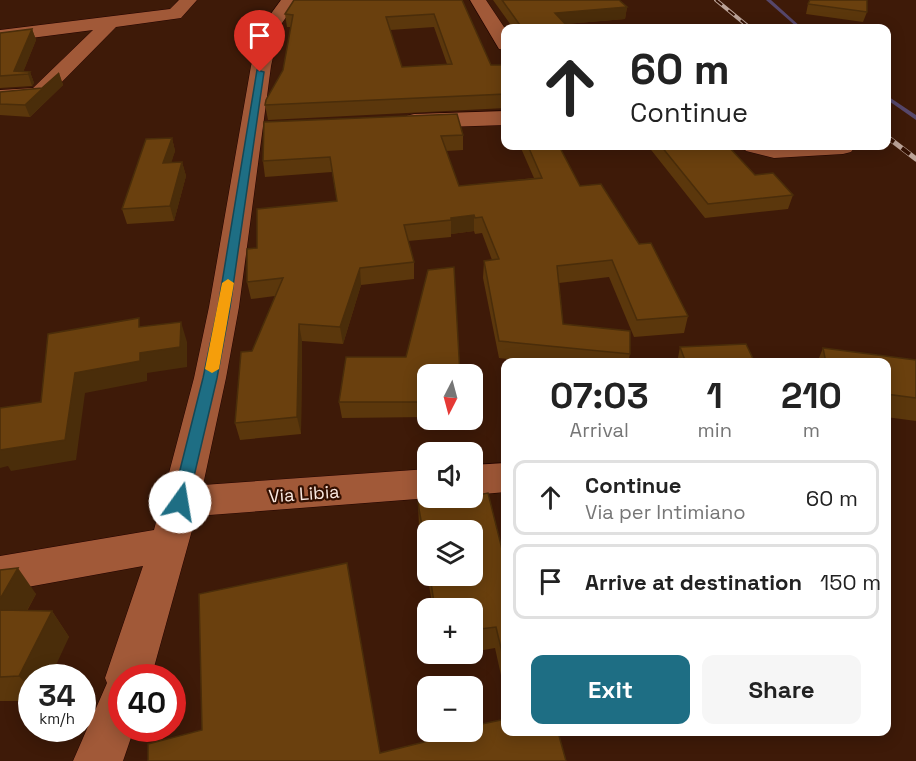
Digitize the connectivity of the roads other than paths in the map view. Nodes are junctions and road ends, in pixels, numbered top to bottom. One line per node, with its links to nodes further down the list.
1 (189, 0): 4 (street)
2 (290, 0): 15 (street)
3 (478, 0): 6 (street)
4 (112, 21): 5 (street); 7 (street)
5 (0, 36)
6 (501, 37)
7 (0, 96)
8 (501, 117): 9 (street)
9 (388, 122)
10 (770, 150): 11 (street)
11 (791, 150)
12 (501, 477): 13 (street)
13 (483, 479)
14 (417, 485): 15 (street, Via Libia)
15 (180, 502): 16 (street)
16 (170, 544): 17 (street); 18 (street)
17 (0, 574)
18 (132, 664)
19 (108, 736): 20 (street)
20 (98, 761)

